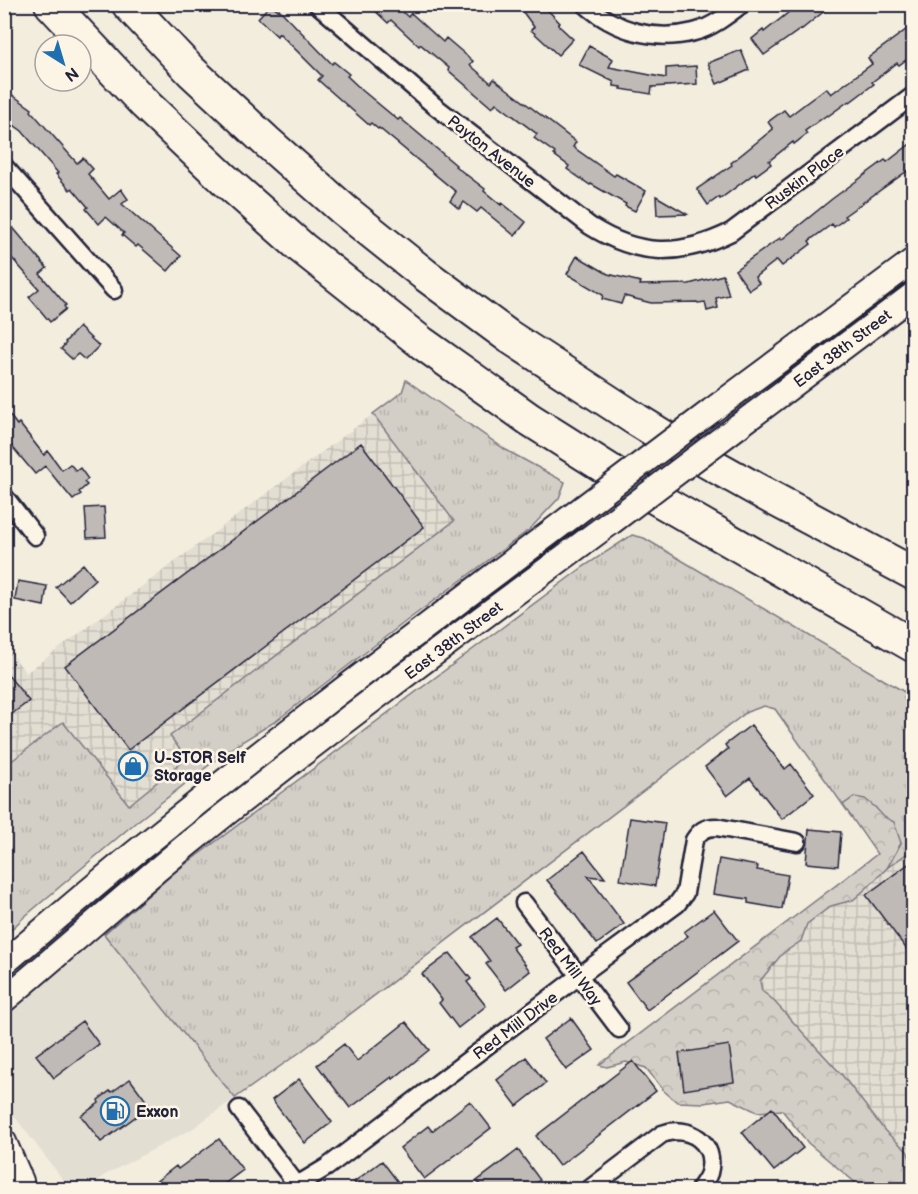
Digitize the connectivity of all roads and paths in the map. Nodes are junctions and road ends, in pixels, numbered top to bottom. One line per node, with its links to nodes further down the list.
1 (51, 4): 15 (highway)
2 (128, 4): 14 (highway)
3 (317, 4): 8 (street, Payton Avenue)
4 (585, 4): 5 (street)
5 (742, 4)
6 (914, 95): 8 (street, Ruskin Place)
7 (4, 166): 10 (street)
8 (689, 248)
9 (914, 260): 18 (main road, East 38th Street, bridge)
10 (114, 290)
11 (914, 294): 20 (main road, East 38th Street, bridge)
12 (4, 496): 13 (street)
13 (35, 536)
14 (914, 574)
15 (914, 646)
16 (797, 842): 19 (street, Red Mill Drive)
17 (524, 903): 19 (street, Red Mill Way)
18 (4, 963)
19 (579, 976): 21 (street, Red Mill Way); 25 (street, Red Mill Drive)
20 (4, 1000)
21 (619, 1029)
22 (238, 1109): 25 (street)
23 (4, 1142): 24 (main road)
24 (18, 1179)
25 (293, 1187)
26 (588, 1190): 27 (street)
27 (699, 1190)

